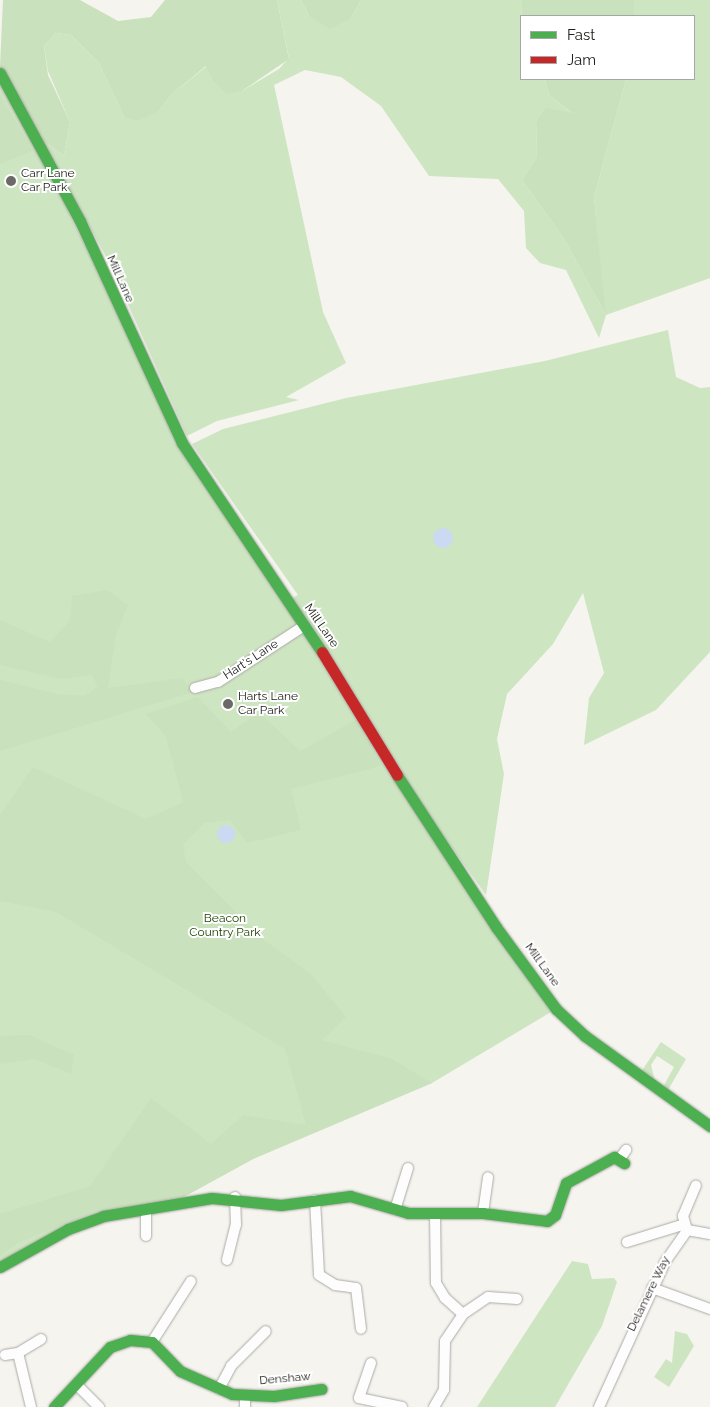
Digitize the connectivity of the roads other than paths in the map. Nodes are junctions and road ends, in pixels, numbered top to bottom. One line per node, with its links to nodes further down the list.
1 (0, 74): 2 (street, Mill Lane)
2 (304, 626): 3 (street, Hart's Lane); 4 (street, Mill Lane)
3 (195, 688)
4 (710, 1126)
5 (623, 1157): 13 (street)
6 (408, 1167): 12 (street)
7 (488, 1177): 13 (street)
8 (696, 1186): 15 (street, Delamere Way)
9 (235, 1197): 10 (street); 11 (street); 19 (street)
10 (315, 1200): 12 (street); 26 (street)
11 (146, 1209): 17 (street); 20 (street)
12 (395, 1210): 14 (street)
13 (483, 1213): 14 (street)
14 (436, 1215): 25 (street)
15 (684, 1228): 16 (street); 18 (street); 22 (street, Delamere Way)
16 (710, 1234)
17 (145, 1238)
18 (626, 1242)
19 (233, 1257)
20 (0, 1267)
21 (192, 1287): 29 (street)
22 (652, 1288): 24 (street); 37 (street, Delamere Way)
23 (520, 1300): 25 (street)
24 (710, 1310)
25 (463, 1314): 42 (street)
26 (359, 1327)
27 (268, 1330): 35 (street)
28 (41, 1339): 30 (street)
29 (152, 1342): 33 (street); 35 (street, Denshaw)
30 (18, 1353): 31 (street); 38 (street)
31 (5, 1355)
32 (372, 1363): 41 (street)
33 (78, 1386): 39 (street); 40 (street)
34 (322, 1389): 36 (street, Denshaw)
35 (219, 1390): 36 (street, Denshaw)
36 (245, 1401)
37 (603, 1405)
38 (31, 1407)
39 (54, 1407)
40 (99, 1407)
41 (402, 1407)
42 (434, 1407)

